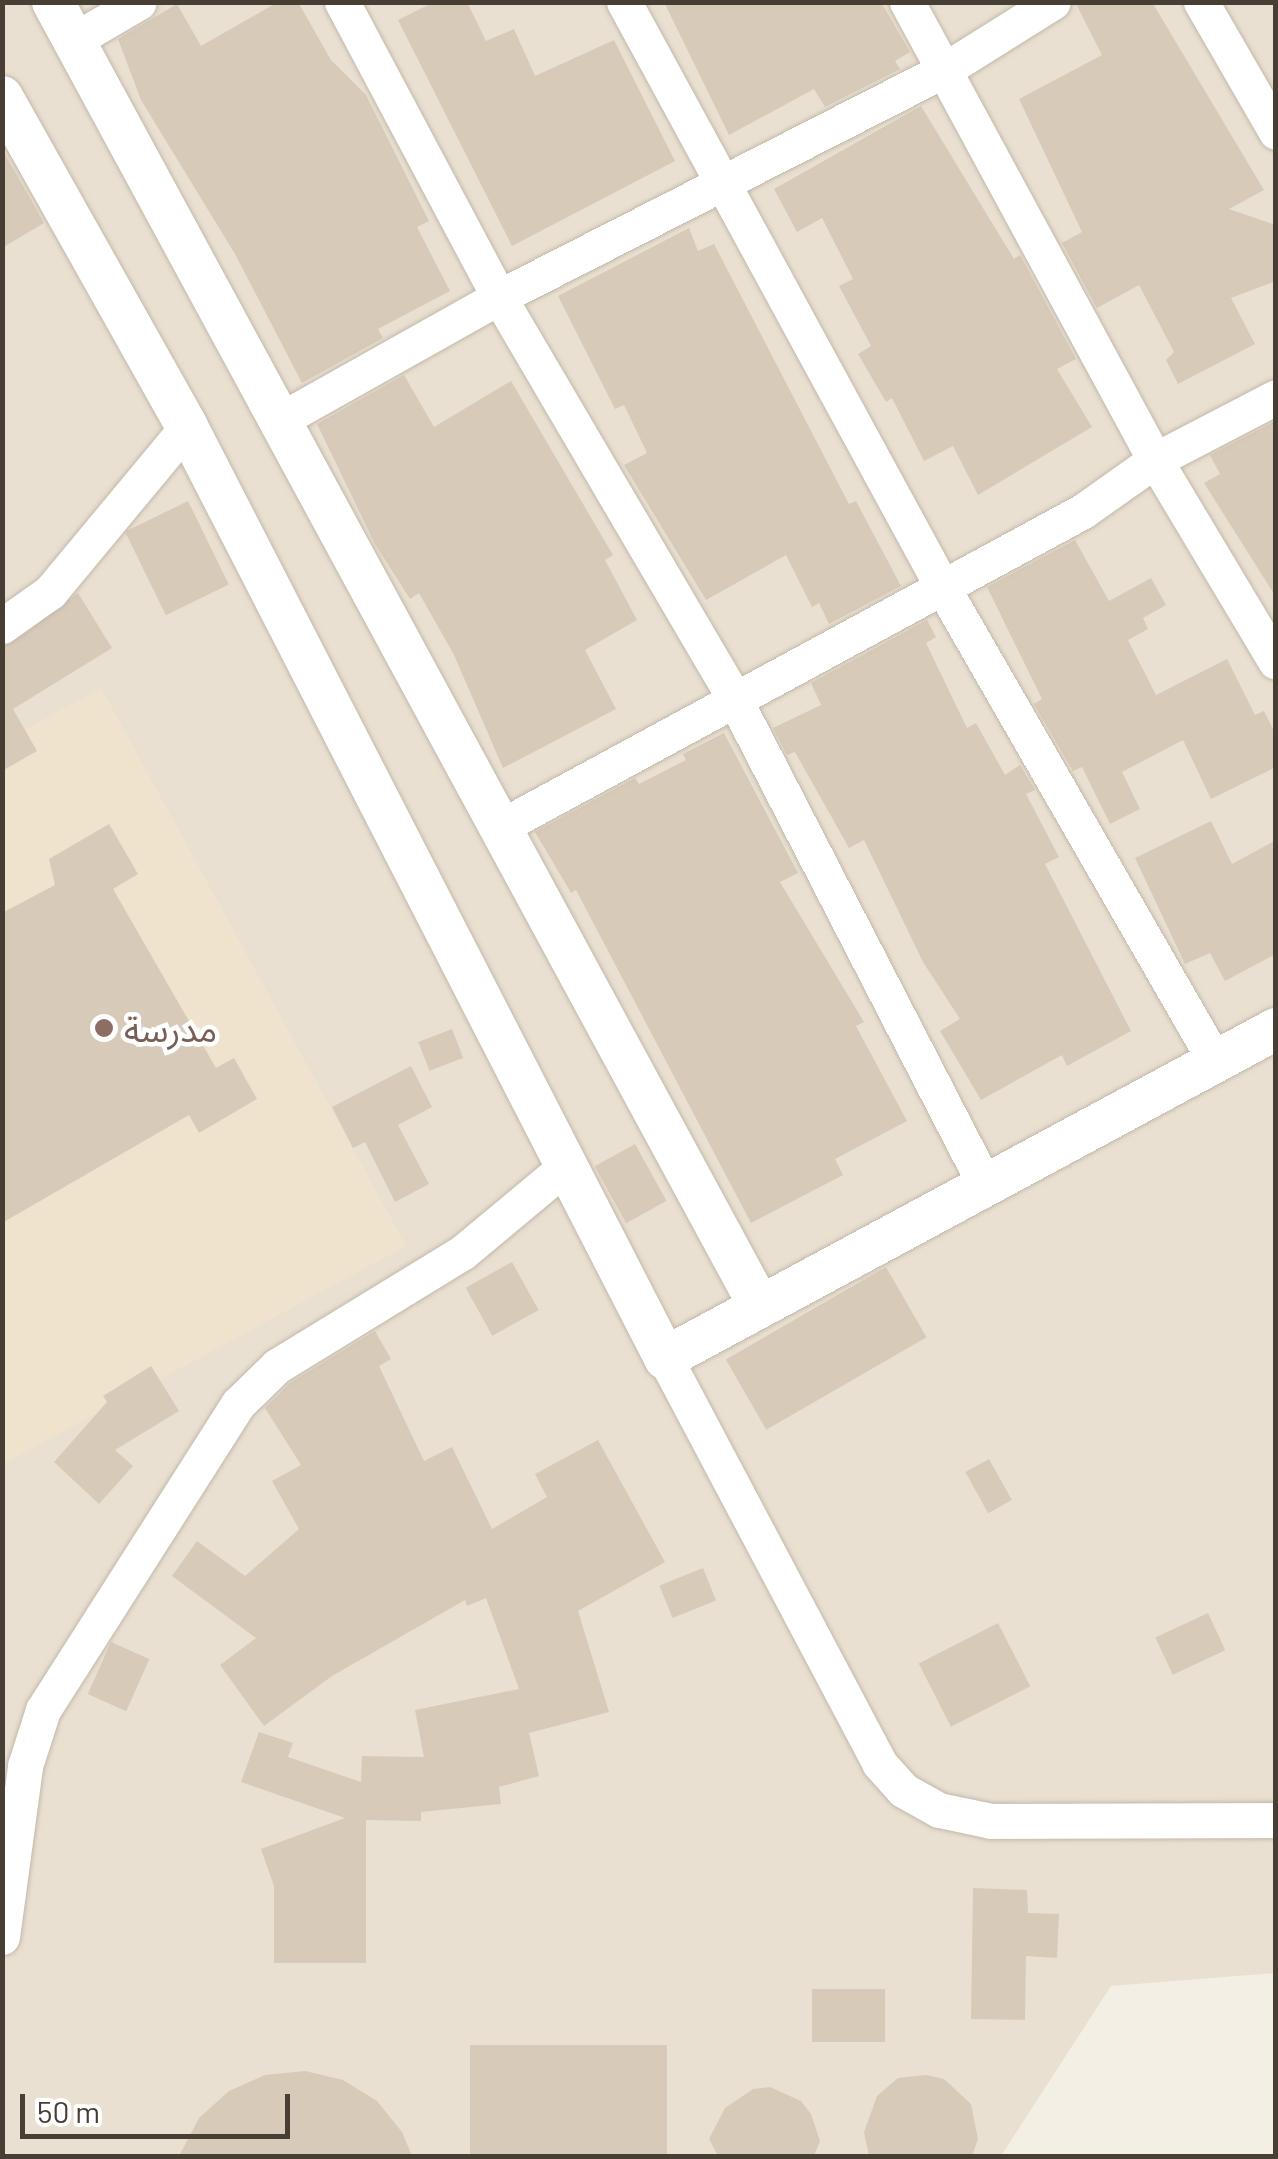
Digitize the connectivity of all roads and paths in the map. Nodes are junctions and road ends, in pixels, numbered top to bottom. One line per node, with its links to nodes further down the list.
1 (53, 2): 8 (street)
2 (139, 2): 8 (street)
3 (342, 2): 13 (street)
4 (624, 2): 12 (street)
5 (907, 2): 9 (street)
6 (1053, 2): 9 (street)
7 (1202, 2): 11 (street)
8 (74, 40): 15 (street)
9 (946, 69): 12 (street); 17 (street)
10 (2, 97): 16 (street)
11 (1276, 132)
12 (717, 182): 13 (street); 18 (street)
13 (499, 296): 15 (street); 21 (street)
14 (1276, 397): 17 (street)
15 (280, 420): 22 (street)
16 (187, 427): 19 (street); 25 (street)
17 (1155, 460): 18 (street); 20 (street)
18 (943, 588): 21 (street); 24 (street)
19 (2, 626)
20 (1276, 662)
21 (734, 698): 22 (street); 26 (street)
22 (500, 827): 27 (street)
23 (1276, 1029): 24 (street)
24 (1215, 1062): 26 (street)
25 (565, 1167): 28 (street); 29 (street)
26 (985, 1185): 27 (street)
27 (760, 1307): 28 (street)
28 (666, 1358): 30 (street)
29 (14, 1766): 31 (street)
30 (1276, 1820)
31 (2, 1937)

